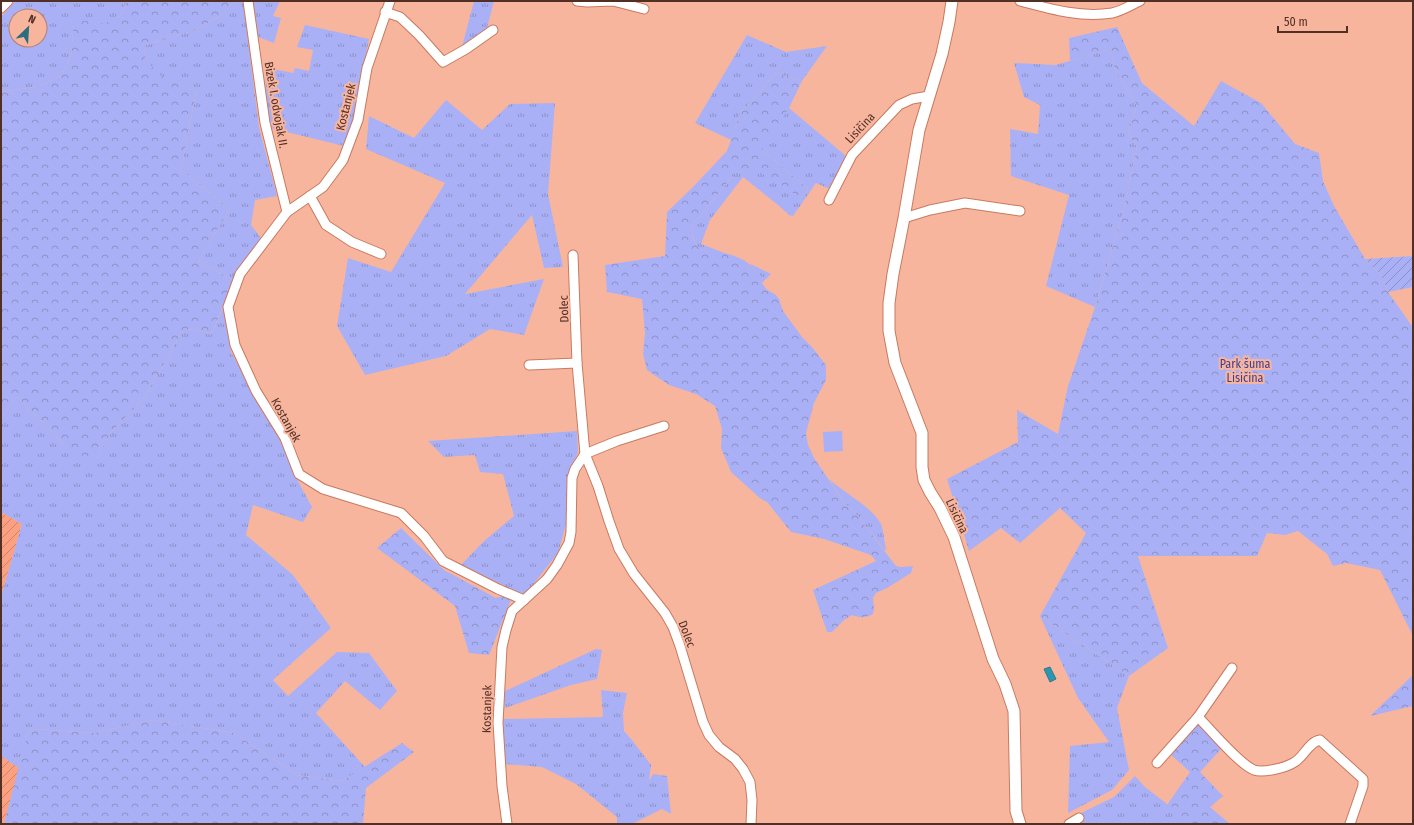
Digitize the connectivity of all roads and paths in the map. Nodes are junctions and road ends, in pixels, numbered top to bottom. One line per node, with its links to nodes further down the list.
1 (8, 1): 8 (street)
2 (248, 1): 16 (street, Bizek I. odvojak II.)
3 (390, 1): 10 (street, Kostanjek)
4 (577, 1): 9 (street)
5 (952, 1): 12 (street, Lisičina)
6 (1020, 1): 7 (street)
7 (1140, 1)
8 (1, 8)
9 (644, 10)
10 (385, 12): 11 (street); 13 (street, Kostanjek)
11 (493, 30)
12 (929, 96): 14 (street, Lisičina); 17 (street, Lisičina)
13 (310, 196): 16 (street, Kostanjek); 18 (street)
14 (829, 200)
15 (1020, 211): 17 (street)
16 (287, 212): 24 (street, Kostanjek)
17 (904, 218): 31 (street, Lisičina)
18 (381, 254)
19 (573, 255): 20 (street, Dolec)
20 (577, 363): 21 (street); 23 (street, Dolec)
21 (529, 365)
22 (664, 426): 23 (street)
23 (585, 454): 24 (street, Kostanjek); 30 (street, Dolec)
24 (524, 600): 29 (street, Kostanjek)
25 (1232, 668): 26 (street)
26 (1198, 717): 27 (street); 33 (street)
27 (1157, 763)
28 (1079, 818): 32 (street)
29 (507, 824)
30 (750, 824)
31 (1020, 824)
32 (1069, 824)
33 (1350, 824)

